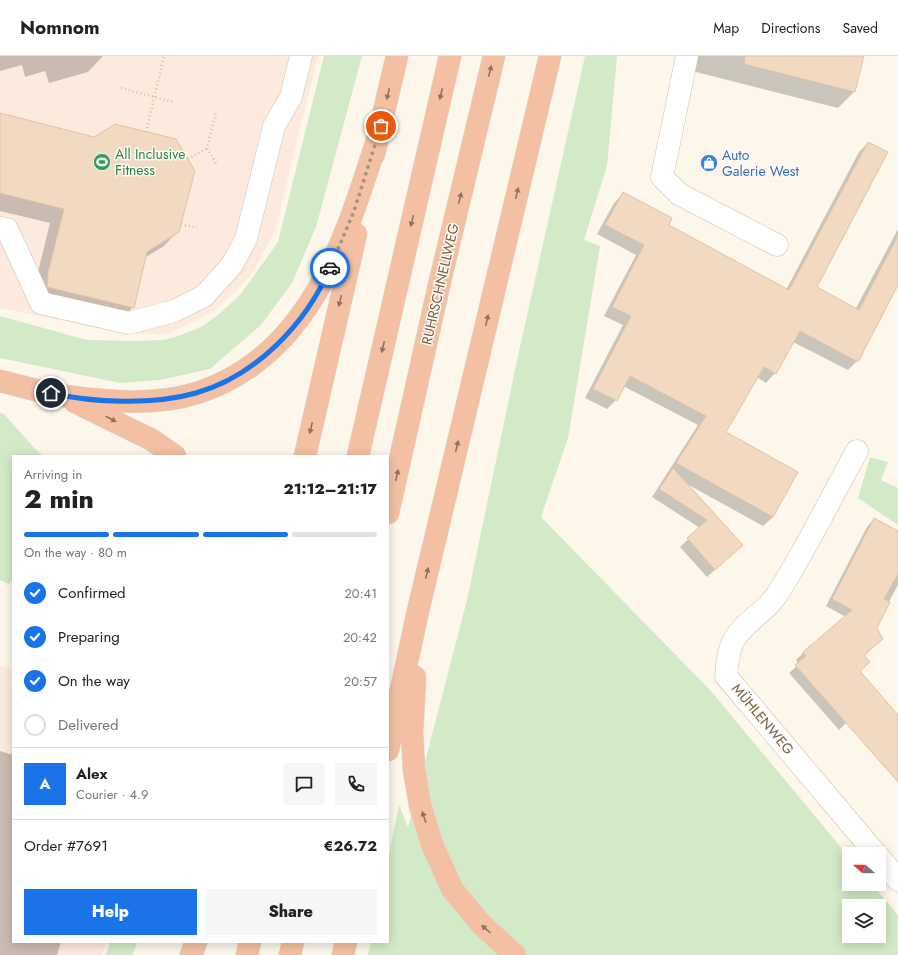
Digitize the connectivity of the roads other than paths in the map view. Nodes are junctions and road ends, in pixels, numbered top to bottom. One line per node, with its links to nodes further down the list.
1 (301, 56): 8 (street)
2 (397, 56): 7 (highway, one-way to 7)
3 (450, 56): 15 (highway, one-way to 15)
4 (494, 56): 16 (highway, RUHRSCHNELLWEG, one-way to 4)
5 (550, 56): 17 (highway, one-way to 5)
6 (688, 56): 9 (street)
7 (377, 140): 11 (highway); 14 (highway, one-way to 14)
8 (2, 225)
9 (777, 245)
10 (0, 381): 11 (highway)
11 (63, 396): 13 (highway, one-way to 13)
12 (857, 451): 19 (street, MÜHLENWEG)
13 (174, 455)
14 (305, 455)
15 (358, 455)
16 (389, 509)
17 (418, 611): 18 (highway); 32 (highway, one-way to 17)
18 (389, 745)
19 (870, 847)
20 (886, 865): 21 (street)
21 (898, 880)
22 (196, 943): 27 (highway)
23 (196, 943): 28 (highway)
24 (250, 943): 29 (highway)
25 (293, 943): 30 (highway)
26 (346, 943): 31 (highway)
27 (191, 955)
28 (195, 955)
29 (247, 955)
30 (290, 955)
31 (343, 955)
32 (516, 955)

